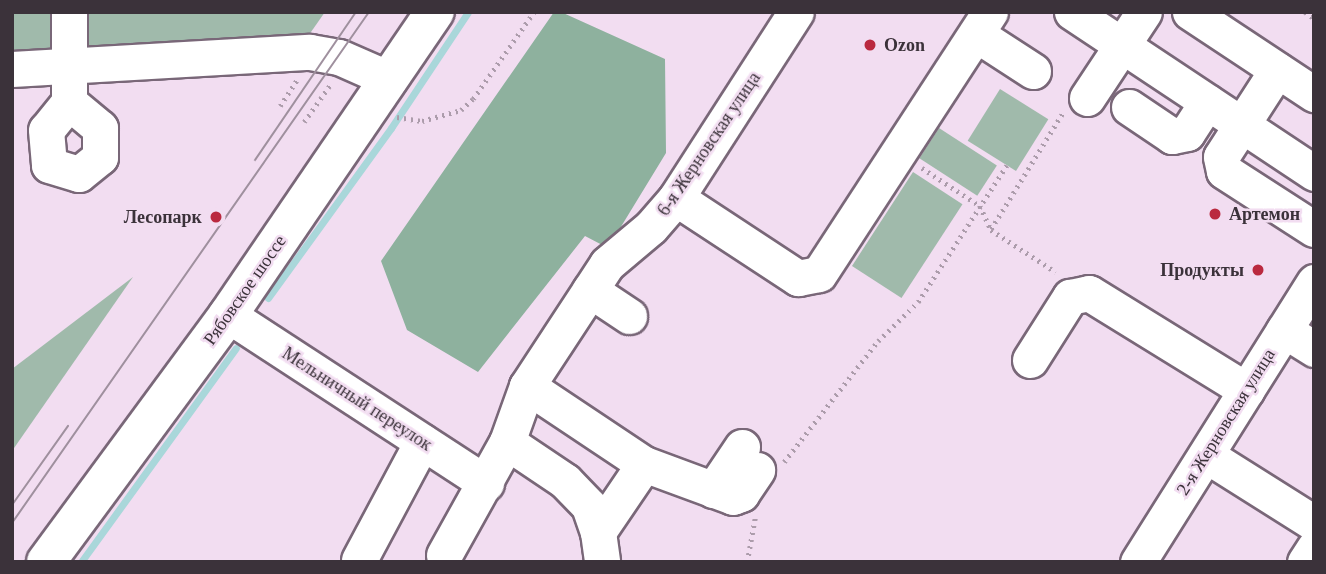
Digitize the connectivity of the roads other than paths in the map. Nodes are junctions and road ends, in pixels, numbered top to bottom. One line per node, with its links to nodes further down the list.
1 (69, 12): 9 (street)
2 (435, 12): 13 (main road, Рябовское шоссе)
3 (796, 12): 21 (street, 6-я Жерновская улица)
4 (1072, 12): 8 (street)
5 (1144, 12): 8 (street)
6 (1190, 12): 11 (street)
7 (983, 23): 12 (street); 21 (street)
8 (1122, 46): 15 (street); 17 (street)
9 (71, 66): 10 (street); 13 (street); 16 (street)
10 (12, 69)
11 (1277, 70): 14 (street); 19 (street)
12 (1033, 71)
13 (389, 79): 25 (main road, Рябовское шоссе)
14 (1314, 94)
15 (1087, 98)
16 (69, 102)
17 (1207, 102): 18 (street); 19 (street)
18 (1129, 107)
19 (1241, 125): 20 (street); 22 (street)
20 (1314, 173)
21 (676, 198): 24 (street, 6-я Жерновская улица)
22 (1314, 229)
23 (1314, 282): 27 (street, 2-я Жерновская улица)
24 (590, 290): 26 (street); 30 (street, 6-я Жерновская улица)
25 (228, 315): 32 (street, Мельничный переулок); 43 (main road, Рябовское шоссе)
26 (629, 316)
27 (1284, 330): 28 (street); 31 (street, 2-я Жерновская улица)
28 (1314, 348)
29 (1030, 360): 31 (street)
30 (527, 386): 33 (street, 6-я Жерновская улица); 36 (street)
31 (1246, 390): 34 (street, 2-я Жерновская улица)
32 (422, 442): 37 (street, Мельничный переулок); 41 (street)
33 (507, 442): 37 (street, 6-я Жерновская улица); 39 (street)
34 (1206, 455): 38 (street); 44 (street, 2-я Жерновская улица)
35 (759, 462): 36 (street)
36 (644, 464): 39 (street)
37 (486, 483): 42 (street, 6-я Жерновская улица)
38 (1314, 523)
39 (600, 547)
40 (1314, 548): 45 (street)
41 (359, 560)
42 (441, 560)
43 (46, 562)
44 (1138, 562)
45 (1305, 562)

